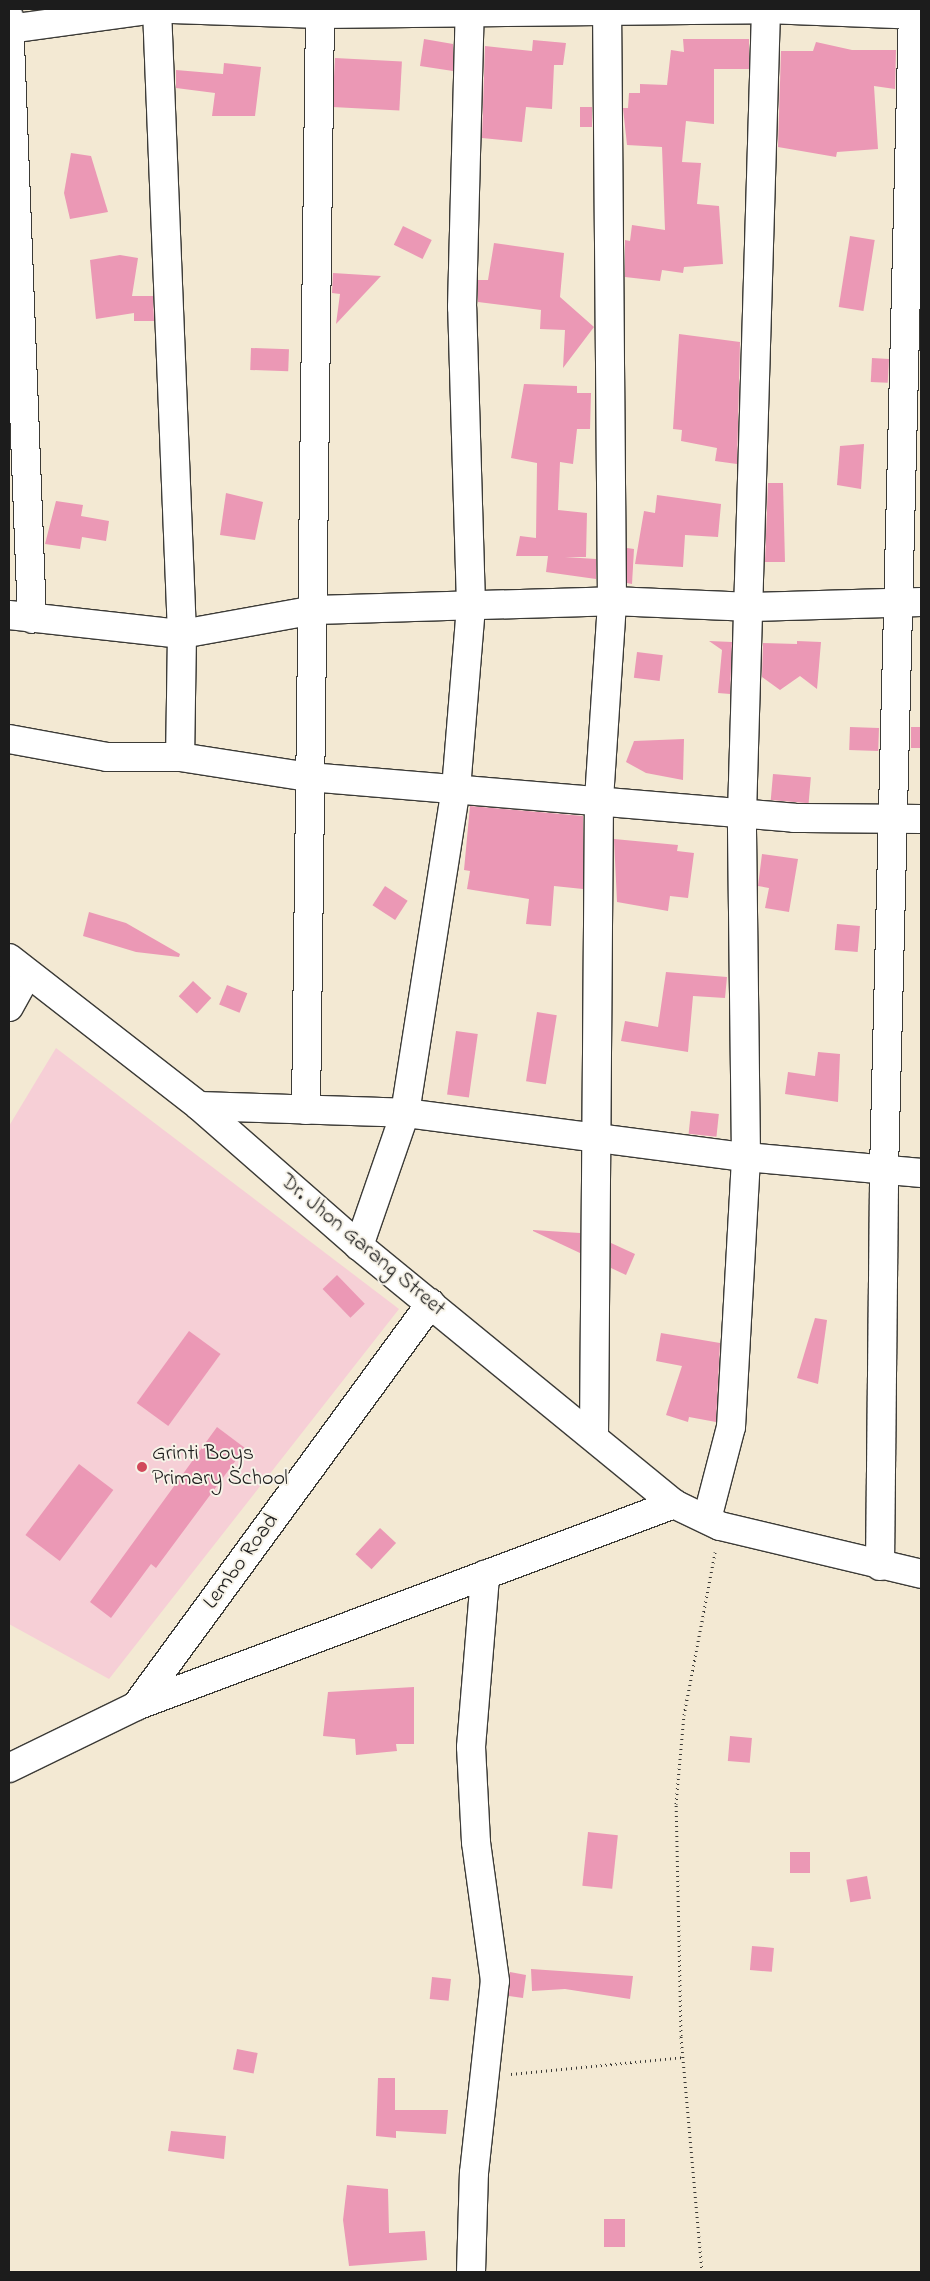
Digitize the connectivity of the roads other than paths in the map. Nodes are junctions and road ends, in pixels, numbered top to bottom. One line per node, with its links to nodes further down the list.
1 (156, 9): 8 (street); 15 (street)
2 (172, 9): 6 (street)
3 (766, 9): 5 (street); 7 (street); 12 (street)
4 (470, 11): 5 (street); 6 (street); 11 (street)
5 (607, 11): 9 (street)
6 (320, 12): 13 (street)
7 (915, 13): 10 (street)
8 (9, 25): 14 (street)
9 (612, 601): 11 (street); 12 (street); 20 (street)
10 (909, 601): 12 (street); 22 (street)
11 (471, 605): 13 (street); 19 (street)
12 (752, 607): 21 (street)
13 (315, 610): 15 (street); 18 (street)
14 (20, 617): 15 (street)
15 (182, 634): 17 (street)
16 (9, 739): 17 (street)
17 (180, 757): 18 (street)
18 (309, 777): 19 (street); 27 (street)
19 (456, 789): 20 (street); 28 (street)
20 (599, 799): 21 (street); 29 (street)
21 (742, 814): 22 (street); 30 (street)
22 (894, 817): 23 (street); 31 (street)
23 (921, 819)
24 (18, 966): 25 (street); 26 (street, Dr. Jhon Garang Street)
25 (9, 1007)
26 (199, 1106): 27 (street); 33 (street, Dr. Jhon Garang Street)
27 (306, 1110): 28 (street)
28 (406, 1113): 29 (street); 33 (street)
29 (600, 1136): 30 (street); 35 (street)
30 (746, 1157): 31 (street); 37 (street)
31 (884, 1171): 32 (street); 38 (street)
32 (921, 1173)
33 (359, 1246): 34 (street, Dr. Jhon Garang Street)
34 (430, 1303): 35 (street, Dr. Jhon Garang Street); 41 (street, Lembo Road)
35 (594, 1435): 36 (street, Dr. Jhon Garang Street)
36 (674, 1504): 37 (street, Dr. Jhon Garang Street); 40 (street)
37 (714, 1523): 38 (street, Dr. Jhon Garang Street)
38 (880, 1566): 39 (street, Dr. Jhon Garang Street)
39 (921, 1574)
40 (485, 1575): 41 (street); 43 (street)
41 (136, 1706): 42 (street, Lembo Road)
42 (9, 1768)
43 (471, 2272)

